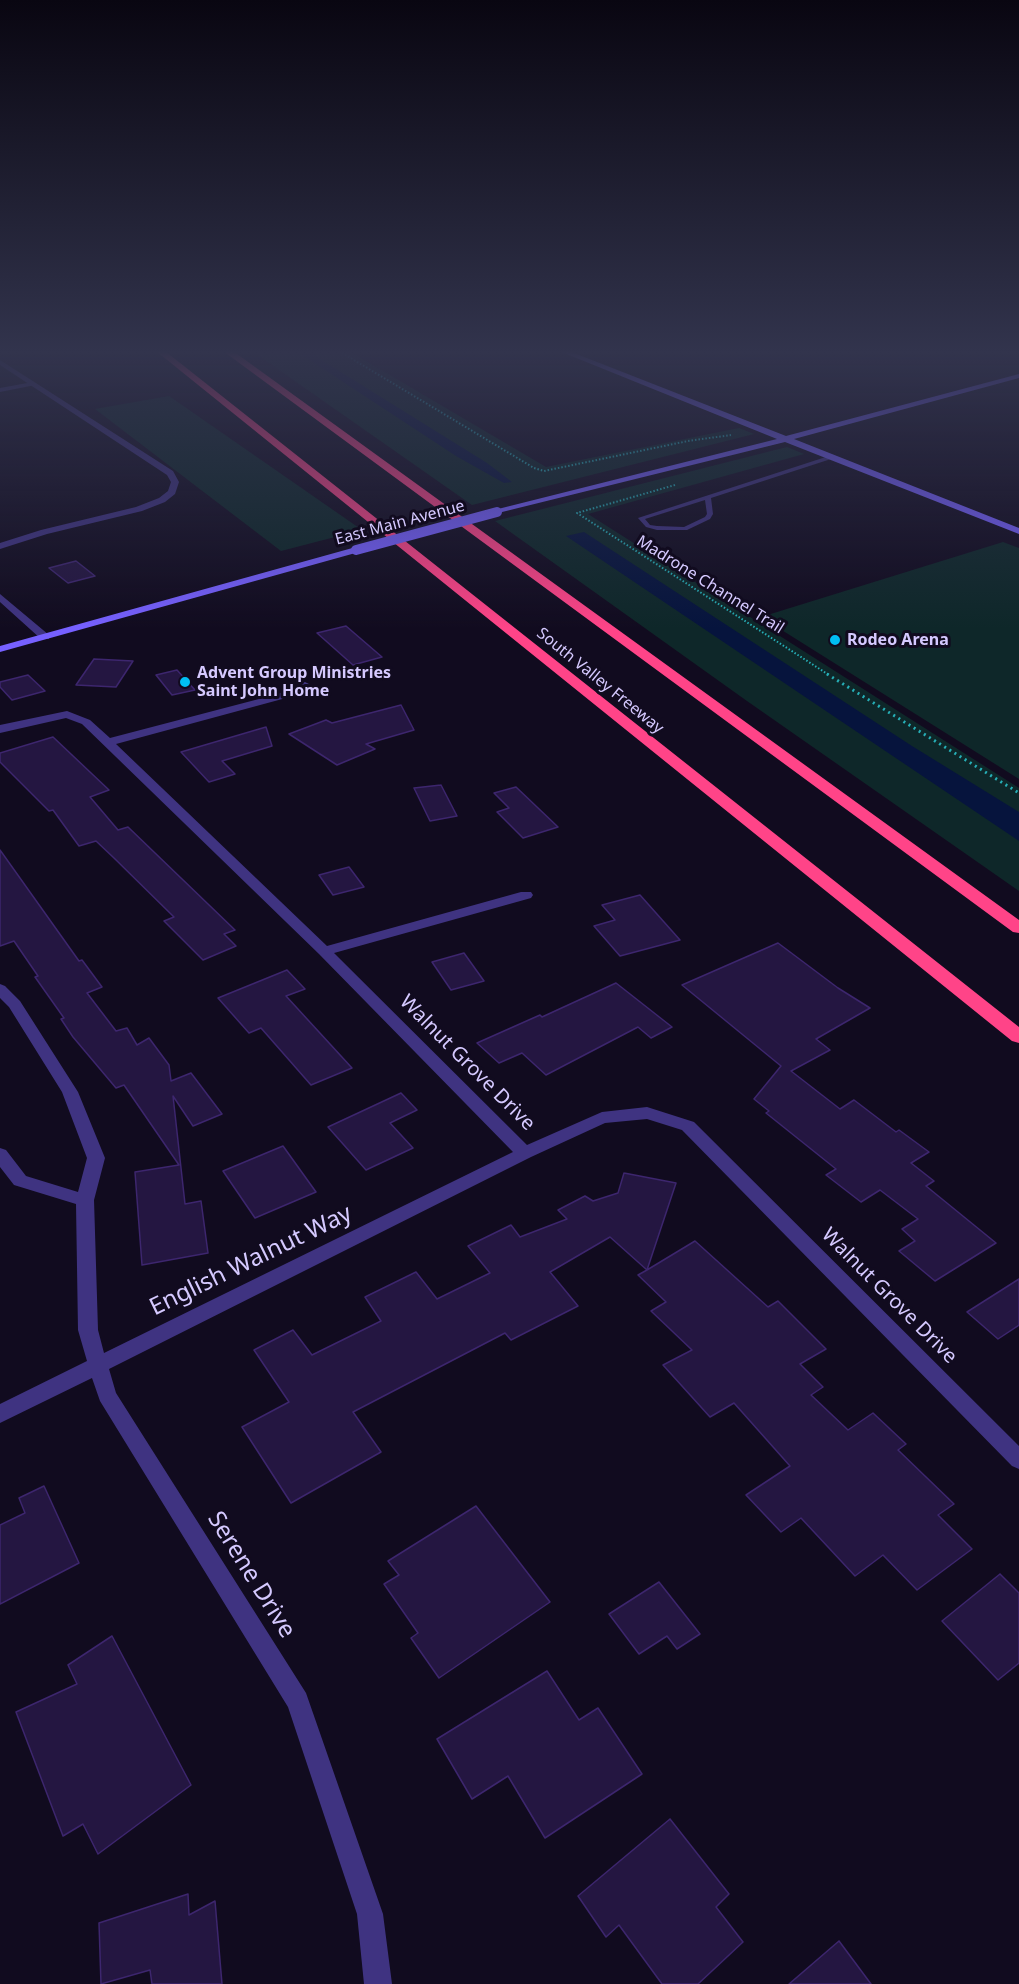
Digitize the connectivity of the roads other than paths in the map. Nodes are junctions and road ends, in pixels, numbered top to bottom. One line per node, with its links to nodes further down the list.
1 (125, 444): 9 (street)
2 (276, 444): 20 (highway, South Valley Freeway)
3 (354, 444): 17 (highway)
4 (768, 444): 11 (street, East Main Avenue, bridge)
5 (798, 444): 6 (street)
6 (832, 457): 7 (lane); 8 (street)
7 (708, 497): 7 (lane)
8 (1019, 531)
9 (0, 546)
10 (0, 597): 11 (street)
11 (45, 637): 12 (street, East Main Avenue)
12 (0, 649)
13 (305, 685): 15 (street)
14 (0, 729): 15 (street, Walnut Grove Drive)
15 (109, 742): 18 (street, Walnut Grove Drive)
16 (526, 895): 18 (street)
17 (1019, 928)
18 (324, 951): 21 (street, Walnut Grove Drive)
19 (0, 989): 23 (street, Serene Drive)
20 (1019, 1037)
21 (525, 1153): 24 (street, English Walnut Way); 26 (street, Walnut Grove Drive)
22 (0, 1154): 23 (street)
23 (85, 1200): 24 (street, Serene Drive)
24 (98, 1366): 25 (street, English Walnut Way); 27 (street, Serene Drive)
25 (0, 1414)
26 (1019, 1460)
27 (378, 1984)

